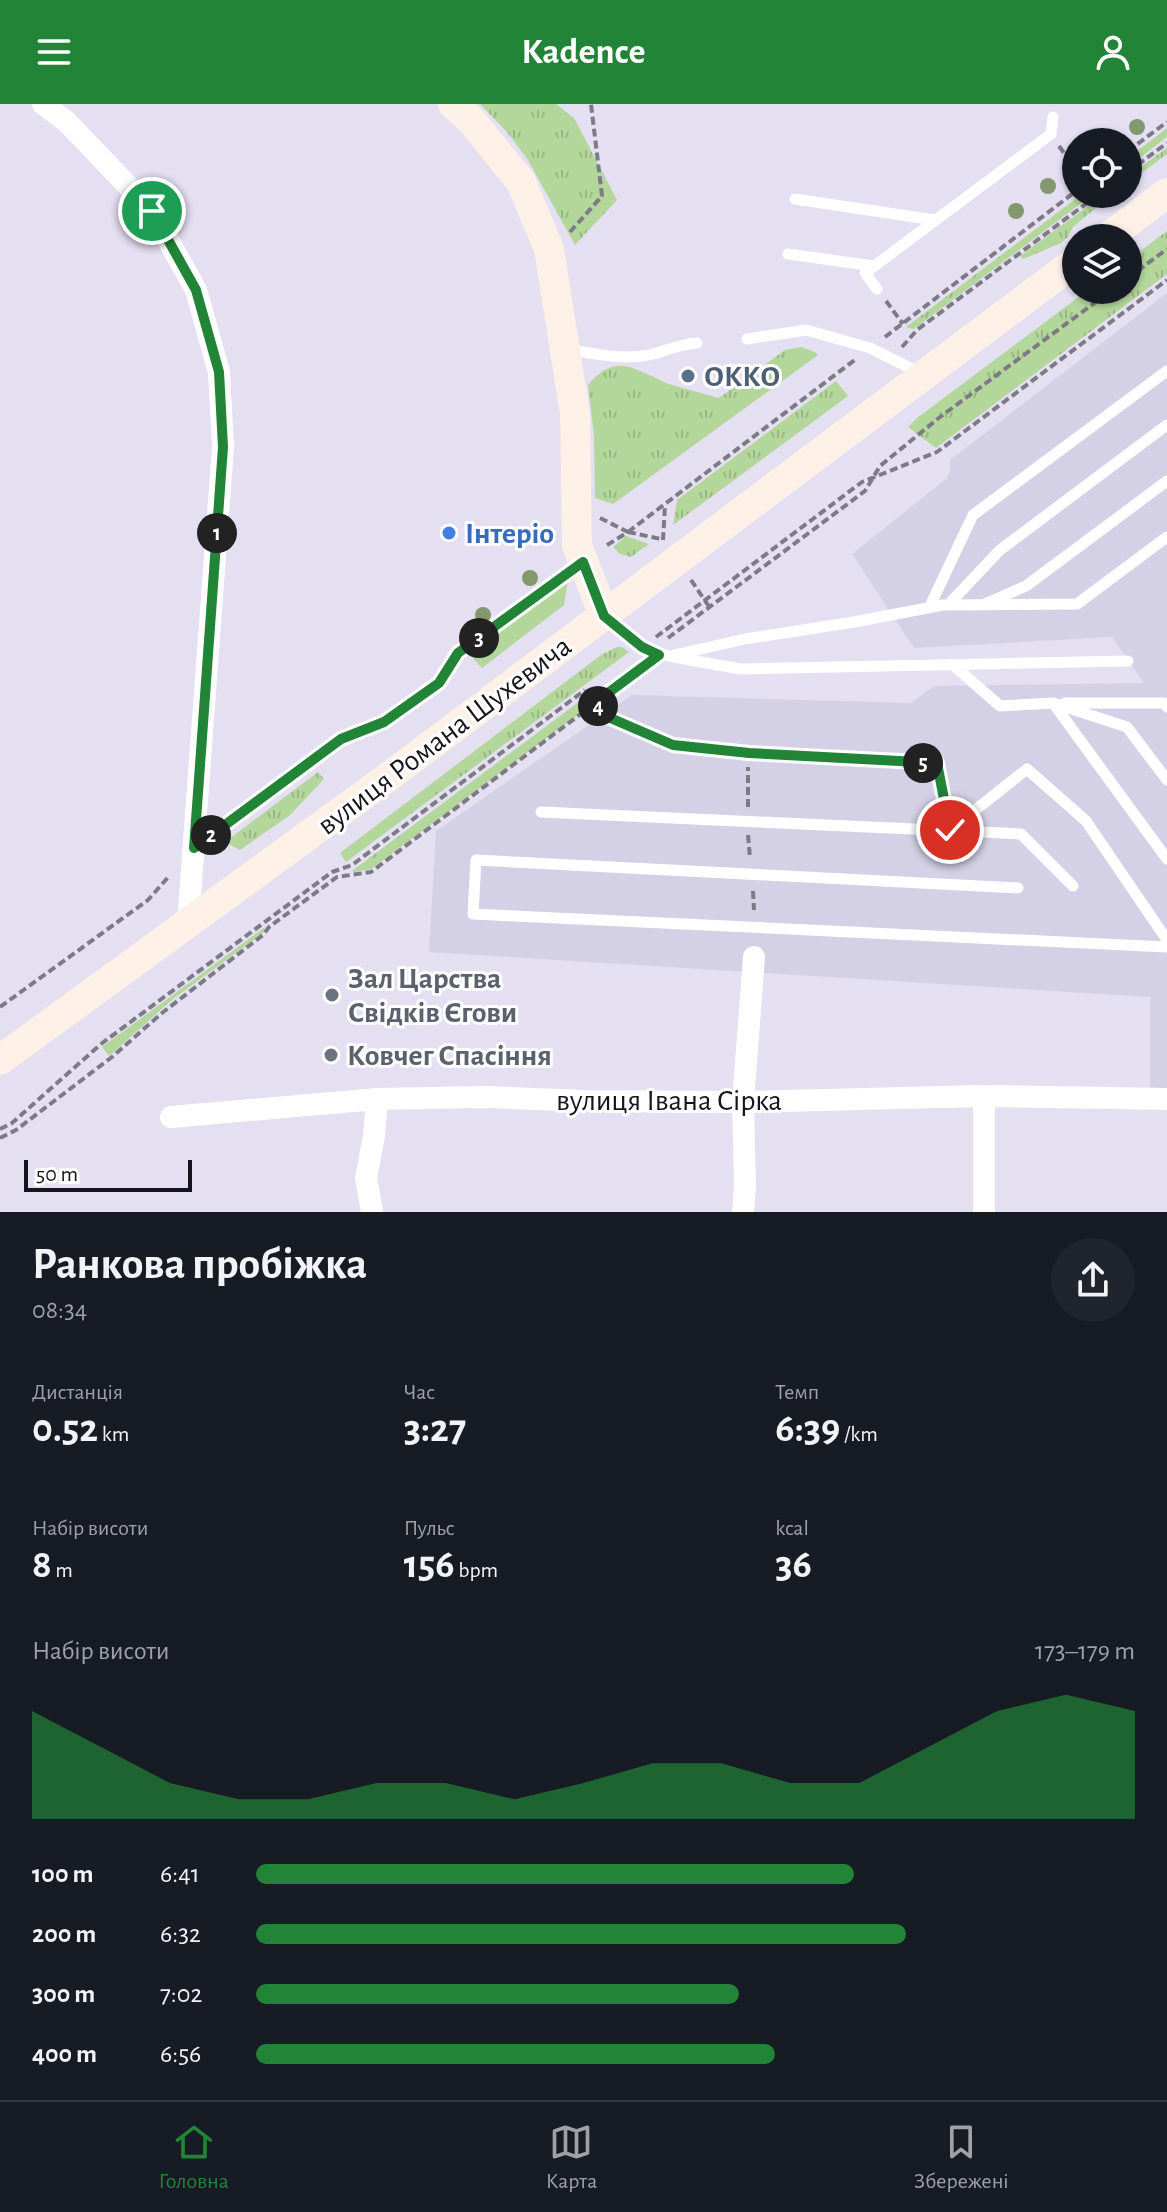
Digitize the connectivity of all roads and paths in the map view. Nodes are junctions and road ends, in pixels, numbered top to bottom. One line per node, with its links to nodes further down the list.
1 (43, 104): 54 (street)
2 (453, 104): 27 (main road)
3 (591, 104): 14 (path)
4 (1053, 117): 6 (lane)
5 (1167, 122): 7 (path)
6 (1051, 134): 9 (path); 13 (lane)
7 (1142, 141)
8 (1167, 143): 10 (path)
9 (1062, 150)
10 (1142, 162)
11 (1167, 193): 15 (main road)
12 (795, 199): 13 (lane)
13 (935, 220): 18 (lane)
14 (561, 224)
15 (1126, 224)
16 (1167, 249): 19 (path)
17 (788, 254): 18 (lane)
18 (874, 266): 22 (lane)
19 (1142, 268)
20 (1062, 272): 29 (main road, вулиця Романа Шухевича)
21 (1167, 280): 31 (path)
22 (877, 289): 24 (path)
23 (1093, 304): 31 (path)
24 (903, 324)
25 (747, 339): 29 (lane)
26 (697, 343): 27 (lane)
27 (564, 348): 37 (main road)
28 (1167, 371): 40 (lane)
29 (924, 375): 41 (main road, вулиця Романа Шухевича)
30 (1167, 425): 38 (lane)
31 (873, 478): 42 (path); 42 (path)
32 (1167, 481): 39 (lane)
33 (665, 504): 35 (path)
34 (594, 515): 35 (path)
35 (628, 532): 37 (path)
36 (1167, 537): 39 (lane)
37 (583, 562): 41 (main road); 54 (path)
38 (948, 605): 39 (lane); 40 (lane)
39 (983, 605)
40 (929, 608): 42 (lane)
41 (604, 616): 42 (lane); 59 (main road, вулиця Романа Шухевича)
42 (655, 652): 44 (lane); 49 (lane)
43 (1128, 661): 44 (lane)
44 (952, 664): 46 (lane)
45 (595, 682): 71 (path)
46 (1053, 703): 47 (lane); 50 (lane); 55 (lane)
47 (1167, 707)
48 (585, 711): 72 (path)
49 (749, 753): 52 (path); 53 (lane)
50 (1167, 780)
51 (541, 812): 52 (lane)
52 (747, 821): 53 (lane); 56 (path)
53 (950, 830): 57 (lane); 61 (lane)
54 (194, 848): 59 (street); 64 (path)
55 (1167, 859)
56 (751, 874): 58 (lane); 60 (path); 60 (lane)
57 (1073, 886)
58 (1018, 888)
59 (188, 923): 65 (main road, вулиця Романа Шухевича)
60 (756, 928): 62 (lane)
61 (1167, 940)
62 (1167, 947)
63 (754, 957): 69 (street)
64 (0, 1007)
65 (0, 1060)
66 (984, 1096): 68 (street, вулиця Івана Сірка); 69 (street, вулиця Івана Сірка); 75 (street)
67 (377, 1099): 69 (street, вулиця Івана Сірка); 70 (street, вулиця Івана Сірка); 73 (street)
68 (1167, 1099)
69 (743, 1102): 74 (street)
70 (171, 1117)
71 (0, 1129)
72 (0, 1138)
73 (372, 1212)
74 (743, 1212)
75 (984, 1212)

